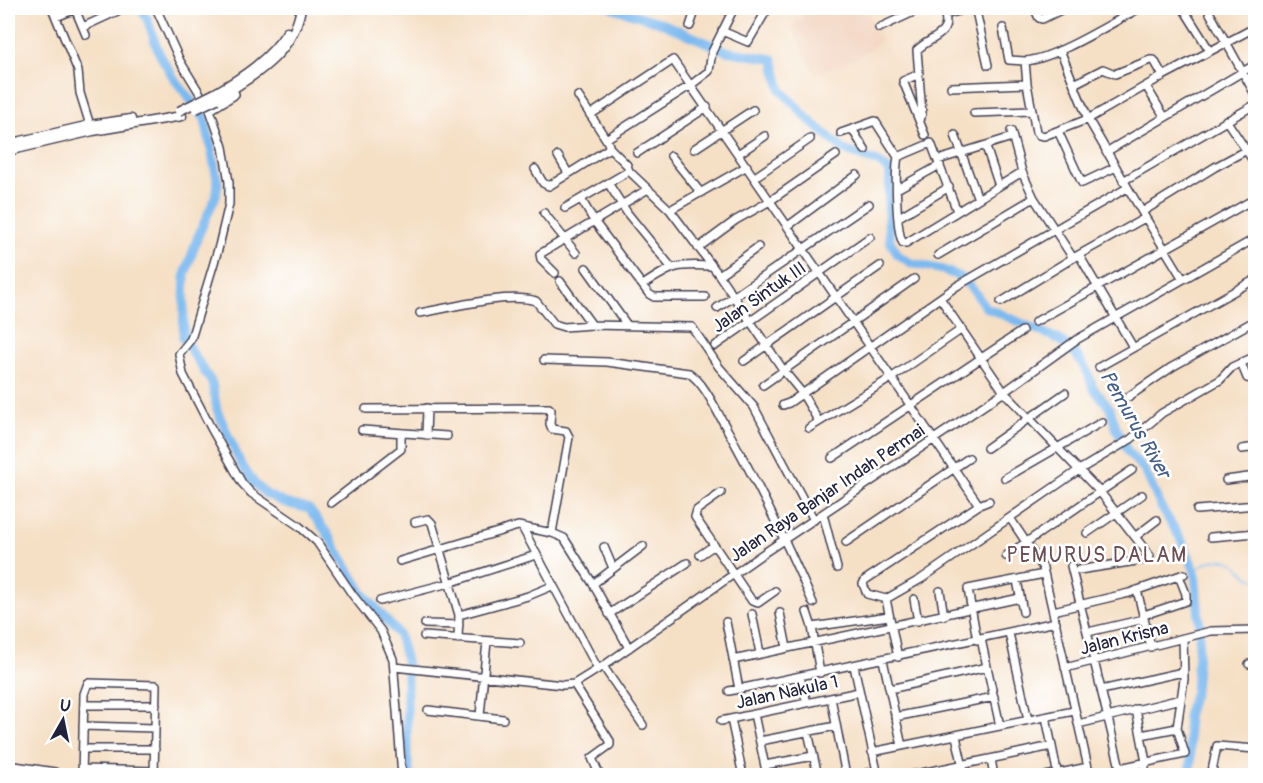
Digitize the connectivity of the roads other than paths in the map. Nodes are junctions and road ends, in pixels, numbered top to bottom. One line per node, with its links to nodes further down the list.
1 (52, 8): 17 (street)
2 (77, 8): 17 (street); 19 (street)
3 (124, 8): 19 (street)
4 (156, 8): 45 (street)
5 (296, 8): 28 (main road)
6 (301, 8): 28 (main road)
7 (696, 8): 18 (street)
8 (734, 8): 23 (street)
9 (768, 8): 23 (street)
10 (922, 8): 21 (street)
11 (1065, 8): 15 (street)
12 (1140, 8): 26 (street)
13 (1183, 8): 27 (street)
14 (1207, 8): 25 (street)
15 (1035, 9)
16 (944, 11): 31 (street); 33 (street)
17 (56, 17): 55 (street)
18 (690, 26)
19 (83, 27): 24 (street)
20 (1256, 27): 25 (street)
21 (879, 28)
22 (1003, 28): 29 (street)
23 (722, 31): 37 (street)
24 (86, 35)
25 (1226, 43): 27 (street); 32 (street)
26 (1060, 50): 29 (street); 36 (street)
27 (1210, 51): 34 (street)
28 (267, 61): 39 (main road)
29 (1025, 61): 35 (street)
30 (1256, 64): 32 (street)
31 (988, 65)
32 (1241, 72): 42 (street); 51 (street)
33 (919, 74): 52 (street); 52 (street)
34 (1163, 76): 36 (street); 38 (street)
35 (1027, 84): 40 (street); 47 (street)
36 (1074, 84): 53 (street)
37 (691, 85): 44 (street); 50 (street); 63 (street)
38 (1146, 86): 51 (street); 53 (street)
39 (231, 87): 45 (street); 49 (main road, bridge)
40 (951, 87)
41 (578, 96): 50 (street)
42 (1256, 96)
43 (1256, 104): 54 (street)
44 (707, 107): 57 (street); 74 (street)
45 (210, 110): 284 (street)
46 (753, 110): 57 (street)
47 (1032, 111): 48 (street); 58 (street)
48 (974, 113)
49 (180, 114): 55 (main road); 72 (main road)
50 (590, 115): 63 (street)
51 (1164, 116): 73 (street)
52 (919, 119): 60 (street)
53 (1088, 119): 58 (street); 73 (street)
54 (1226, 120): 71 (street); 92 (street)
55 (90, 125): 65 (main road)
56 (852, 129): 59 (street); 70 (street); 80 (street)
57 (722, 130): 69 (street); 75 (street)
58 (1058, 131): 84 (street)
59 (841, 133)
60 (925, 135)
61 (955, 135): 76 (street)
62 (765, 136): 75 (street)
63 (606, 139): 67 (street)
64 (810, 139): 90 (street)
65 (8, 144)
66 (1256, 145): 71 (street)
67 (609, 147): 86 (street); 88 (street)
68 (986, 147): 76 (street); 87 (street); 93 (street)
69 (694, 149)
70 (865, 150)
71 (1245, 150): 82 (street); 109 (street)
72 (8, 151)
73 (1106, 152): 84 (street)
74 (637, 153)
75 (738, 154): 83 (street)
76 (961, 154): 81 (street); 101 (street)
77 (836, 155): 102 (street)
78 (558, 156): 88 (street)
79 (671, 156): 97 (street)
80 (898, 157): 81 (street); 96 (street)
81 (939, 163): 94 (street); 96 (street)
82 (1256, 165)
83 (747, 166): 90 (street); 97 (street)
84 (1116, 167): 92 (street)
85 (535, 169): 88 (street)
86 (629, 171): 91 (street); 95 (street)
87 (1022, 172): 93 (street); 98 (street)
88 (568, 173)
89 (857, 175): 112 (street)
90 (755, 177): 102 (street)
91 (608, 183): 100 (street); 103 (street)
92 (1125, 184): 109 (street); 113 (street)
93 (999, 186): 101 (street)
94 (949, 187): 107 (street); 110 (street)
95 (648, 189): 103 (street); 106 (street)
96 (897, 189): 110 (street)
97 (701, 193): 106 (street)
98 (1034, 198): 113 (street); 122 (street)
99 (1256, 198): 120 (street)
100 (581, 199): 105 (street); 111 (street)
101 (978, 199): 107 (street)
102 (770, 201): 112 (street); 118 (street)
103 (621, 204): 111 (street); 126 (street)
104 (869, 204): 119 (street)
105 (565, 208)
106 (670, 210): 118 (street)
107 (957, 211): 110 (street)
108 (544, 213): 115 (street)
109 (1144, 215): 120 (street); 123 (street)
110 (899, 217)
111 (594, 221): 115 (street); 135 (street)
112 (788, 226): 119 (street)
113 (1055, 230): 123 (street); 140 (street)
114 (870, 237): 129 (street, Jalan Sintuk III)
115 (564, 238): 121 (street); 128 (street)
116 (1256, 238): 132 (street, Jalan Raya Banjar Indah Permai)
117 (758, 247): 130 (street)
118 (698, 248): 124 (street)
119 (803, 249): 129 (street); 138 (street)
120 (1165, 249): 132 (street); 136 (street)
121 (576, 254)
122 (938, 255)
123 (1076, 257): 136 (street); 141 (street)
124 (710, 266): 126 (street); 130 (street)
125 (880, 266): 139 (street)
126 (671, 267): 135 (street)
127 (586, 268): 150 (street)
128 (555, 273)
129 (821, 273): 139 (street); 146 (street, Jalan Sintuk III)
130 (719, 275): 138 (street)
131 (914, 279): 147 (street)
132 (1183, 279): 144 (street, Jalan Raya Banjar Indah Permai)
133 (1256, 279): 156 (street)
134 (560, 280): 149 (street)
135 (643, 285): 137 (street)
136 (1098, 287): 144 (street); 148 (street)
137 (705, 297)
138 (734, 297): 142 (street); 146 (street)
139 (837, 297): 147 (street); 154 (street)
140 (940, 298): 151 (street); 155 (street)
141 (1000, 302)
142 (717, 308)
143 (420, 313): 149 (street)
144 (1116, 317): 156 (street); 167 (street, Jalan Raya Banjar Indah Permai)
145 (1256, 320): 170 (street)
146 (751, 322): 153 (street, Jalan Sintuk III); 154 (street)
147 (854, 322): 155 (street); 163 (street)
148 (1035, 322)
149 (592, 325): 150 (street)
150 (627, 325): 207 (street)
151 (962, 329): 158 (street); 164 (street)
152 (1022, 331): 158 (street)
153 (715, 346)
154 (767, 346): 160 (street); 163 (street)
155 (870, 346): 164 (street); 168 (street)
156 (1133, 347): 162 (street)
157 (1256, 356): 161 (street)
158 (982, 359): 167 (street); 172 (street)
159 (544, 360): 216 (street)
160 (744, 362)
161 (1241, 363): 165 (street); 191 (street)
162 (1099, 367)
163 (784, 370): 166 (street); 168 (street)
164 (891, 378): 172 (street); 176 (street)
165 (1256, 380)
166 (763, 385)
167 (1004, 392): 175 (street); 183 (street, Jalan Raya Banjar Indah Permai)
168 (802, 393): 171 (street); 176 (street)
169 (1065, 393): 175 (street)
170 (1128, 397)
171 (783, 405)
172 (912, 405): 183 (street); 188 (street)
173 (427, 408): 174 (street); 181 (street); 212 (street)
174 (366, 409)
175 (1029, 418): 185 (street); 186 (street)
176 (819, 422): 178 (street)
177 (1102, 422): 186 (street)
178 (809, 428)
179 (362, 430): 180 (street)
180 (401, 433): 181 (street); 200 (street)
181 (426, 435): 182 (street)
182 (447, 436)
183 (933, 438): 190 (street); 204 (street, Jalan Raya Banjar Indah Permai)
184 (1256, 447): 187 (street)
185 (987, 448)
186 (1058, 449): 191 (street); 194 (street)
187 (1242, 449)
188 (832, 458)
189 (969, 458): 190 (street)
190 (954, 467): 201 (street); 217 (street)
191 (1079, 470): 196 (street); 206 (street)
192 (1132, 470): 196 (street)
193 (1256, 476): 195 (street)
194 (1005, 478)
195 (1226, 480)
196 (1100, 492): 205 (street); 218 (street)
197 (722, 493): 220 (street)
198 (1142, 495): 205 (street)
199 (989, 501): 201 (street)
200 (331, 503)
201 (979, 505): 242 (street)
202 (1256, 505): 203 (street)
203 (1197, 510)
204 (822, 514): 207 (street, Jalan Raya Banjar Indah Permai); 230 (street)
205 (1116, 514): 213 (street); 214 (street)
206 (1010, 518): 218 (street); 242 (street)
207 (814, 520): 216 (street, Jalan Raya Banjar Indah Permai)
208 (1157, 520): 214 (street)
209 (416, 522): 222 (street)
210 (522, 527): 212 (street); 222 (street); 223 (street)
211 (1256, 532): 215 (street)
212 (552, 533): 236 (street)
213 (1087, 533)
214 (1136, 536): 231 (street)
215 (1211, 537)
216 (785, 540): 233 (street, Jalan Raya Banjar Indah Permai); 245 (street)
217 (846, 542)
218 (1027, 542): 225 (street); 232 (street)
219 (643, 546): 229 (street)
220 (713, 546): 224 (street); 233 (street)
221 (604, 547): 229 (street)
222 (439, 550): 226 (street); 235 (street)
223 (536, 555): 235 (street); 237 (street)
224 (700, 555)
225 (1006, 556)
226 (400, 561)
227 (687, 562): 252 (street)
228 (1071, 566): 246 (street)
229 (613, 568): 236 (street)
230 (837, 568)
231 (1079, 570)
232 (1044, 574): 234 (street); 248 (street)
233 (734, 575): 239 (street); 276 (street, Jalan Raya Banjar Indah Permai)
234 (1017, 580): 241 (street); 247 (street)
235 (449, 583): 244 (street); 254 (street)
236 (593, 584): 252 (street)
237 (552, 586): 254 (street); 286 (street)
238 (1137, 590): 246 (street); 257 (street); 257 (street)
239 (776, 591)
240 (940, 591): 256 (street)
241 (1020, 598): 247 (street); 250 (street)
242 (886, 599): 255 (street)
243 (914, 599): 258 (street)
244 (380, 601)
245 (813, 603)
246 (1081, 605): 248 (street); 266 (street)
247 (971, 610): 256 (street); 271 (street)
248 (1053, 611): 260 (street)
249 (807, 612): 264 (street)
250 (1023, 612)
251 (780, 613): 277 (street)
252 (609, 614): 276 (street)
253 (752, 614): 278 (street)
254 (459, 615): 262 (street)
255 (889, 616): 263 (street); 264 (street)
256 (945, 616): 258 (street)
257 (1144, 617): 266 (street); 275 (street)
258 (918, 621): 263 (street)
259 (726, 622): 280 (street)
260 (1056, 622): 267 (street); 287 (street)
261 (425, 624): 262 (street)
262 (459, 625): 270 (street)
263 (891, 626): 273 (street); 279 (street)
264 (812, 627): 273 (street)
265 (1256, 630): 269 (street, Jalan Krisna)
266 (1088, 632): 282 (street)
267 (1009, 633): 271 (street); 314 (street)
268 (424, 636): 270 (street)
269 (1187, 638): 275 (street, Jalan Krisna); 288 (street)
270 (458, 639): 272 (street)
271 (979, 639): 279 (street); 285 (street)
272 (487, 641): 274 (street); 291 (street)
273 (815, 642): 277 (street); 289 (street)
274 (520, 643)
275 (1151, 647): 282 (street, Jalan Krisna)
276 (629, 648): 286 (street, Jalan Raya Banjar Indah Permai)
277 (787, 648): 278 (street)
278 (760, 653): 280 (street)
279 (898, 657): 281 (street)
280 (733, 660): 294 (street)
281 (884, 660): 283 (street); 293 (street)
282 (1095, 660): 287 (street, Jalan Krisna); 295 (street)
283 (854, 666): 289 (street); 297 (street)
284 (397, 667): 291 (street); 346 (street)
285 (987, 667): 293 (street); 298 (street)
286 (601, 668): 292 (street, Jalan Raya Banjar Indah Permai); 317 (street)
287 (1065, 668): 306 (street)
288 (1184, 672): 295 (street); 300 (street)
289 (820, 673): 290 (street)
290 (800, 676): 294 (street); 301 (street)
291 (483, 677): 292 (street); 308 (street)
292 (574, 684): 347 (street)
293 (890, 688): 310 (street)
294 (739, 689): 296 (street)
295 (1101, 690): 309 (street)
296 (729, 691)
297 (859, 692): 299 (street, Jalan Nakula 1); 332 (street)
298 (994, 697): 310 (street); 320 (street)
299 (831, 698): 301 (street, Jalan Nakula 1); 319 (street)
300 (1180, 699): 305 (street); 322 (street)
301 (807, 703): 307 (street, Jalan Nakula 1)
302 (84, 705): 303 (street); 303 (street); 318 (street)
303 (156, 705): 321 (street)
304 (428, 710): 308 (street)
305 (1137, 710): 309 (street); 324 (street)
306 (1074, 711): 311 (street); 316 (street)
307 (754, 714): 313 (street, Jalan Nakula 1); 326 (street)
308 (480, 716): 312 (street)
309 (1107, 716): 316 (street); 342 (street)
310 (895, 717): 327 (street)
311 (1046, 717): 314 (street); 328 (street)
312 (503, 719)
313 (731, 719): 315 (street, Jalan Nakula 1); 348 (street)
314 (1028, 720): 320 (street)
315 (721, 721)
316 (1078, 724): 339 (street)
317 (643, 725)
318 (83, 726): 321 (street); 329 (street)
319 (836, 726): 323 (street); 351 (street)
320 (1000, 726): 325 (street)
321 (155, 728): 330 (street)
322 (1178, 728): 324 (street); 335 (street)
323 (808, 732): 326 (street); 333 (street)
324 (1141, 735): 335 (street)
325 (956, 736): 327 (street); 338 (street)
326 (760, 741): 337 (street)
327 (902, 746): 332 (street)
328 (1052, 746): 334 (street); 345 (street)
329 (82, 749): 330 (street); 341 (street)
330 (154, 749): 343 (street)
331 (1256, 749): 359 (street)
332 (872, 752): 344 (street)
333 (813, 756): 337 (street); 350 (street)
334 (991, 759): 338 (street); 355 (street)
335 (1146, 762): 342 (street); 358 (street)
336 (8, 765): 340 (street)
337 (765, 765): 349 (street)
338 (963, 765): 353 (street); 354 (street)
339 (1088, 767): 345 (street); 357 (street)
340 (55, 772)
341 (82, 772): 343 (street)
342 (1121, 772)
343 (154, 773)
344 (877, 773): 352 (street)
345 (1058, 774): 356 (street)
346 (402, 776)
347 (600, 776)
348 (743, 776)
349 (767, 776)
350 (818, 776)
351 (846, 776)
352 (855, 776)
353 (907, 776)
354 (965, 776)
355 (994, 776)
356 (1047, 776)
357 (1090, 776)
358 (1143, 776)
359 (1211, 776)

